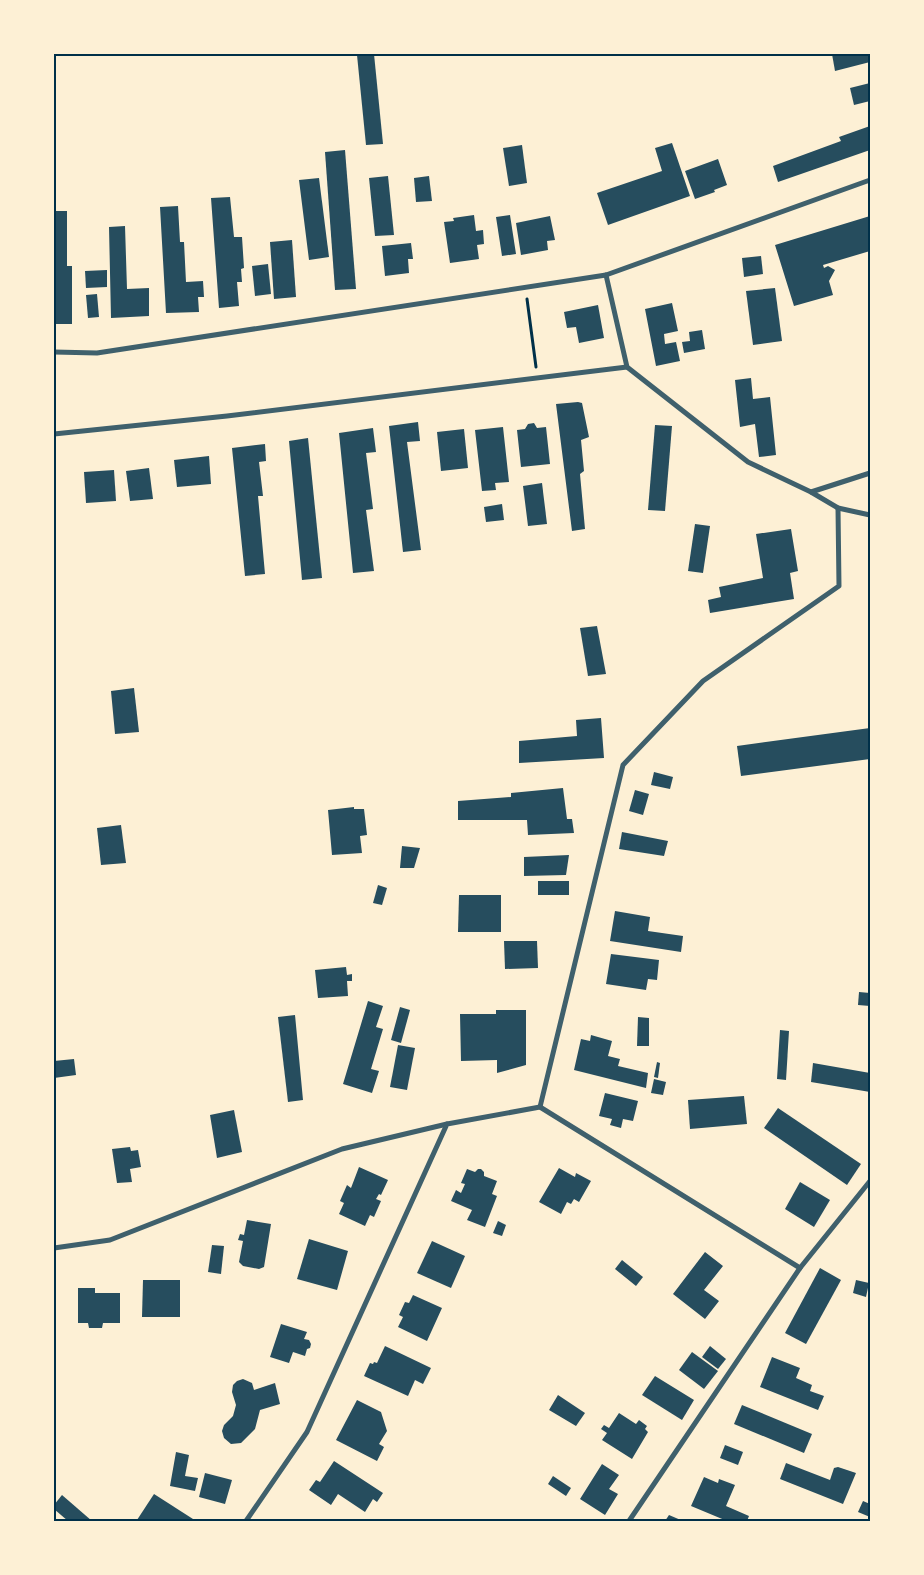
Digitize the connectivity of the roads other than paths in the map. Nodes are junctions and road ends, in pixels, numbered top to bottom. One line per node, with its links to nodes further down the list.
1 (870, 180): 2 (street)
2 (606, 275): 3 (street); 4 (street)
3 (54, 352)
4 (627, 367): 5 (street); 7 (street)
5 (54, 434)
6 (870, 473): 7 (street)
7 (811, 492): 8 (street)
8 (838, 508): 9 (street); 10 (street)
9 (870, 515)
10 (540, 1106): 11 (street); 14 (street)
11 (447, 1124): 13 (street); 15 (street)
12 (870, 1181): 14 (street)
13 (54, 1248)
14 (800, 1268): 16 (street)
15 (246, 1521)
16 (629, 1521)

